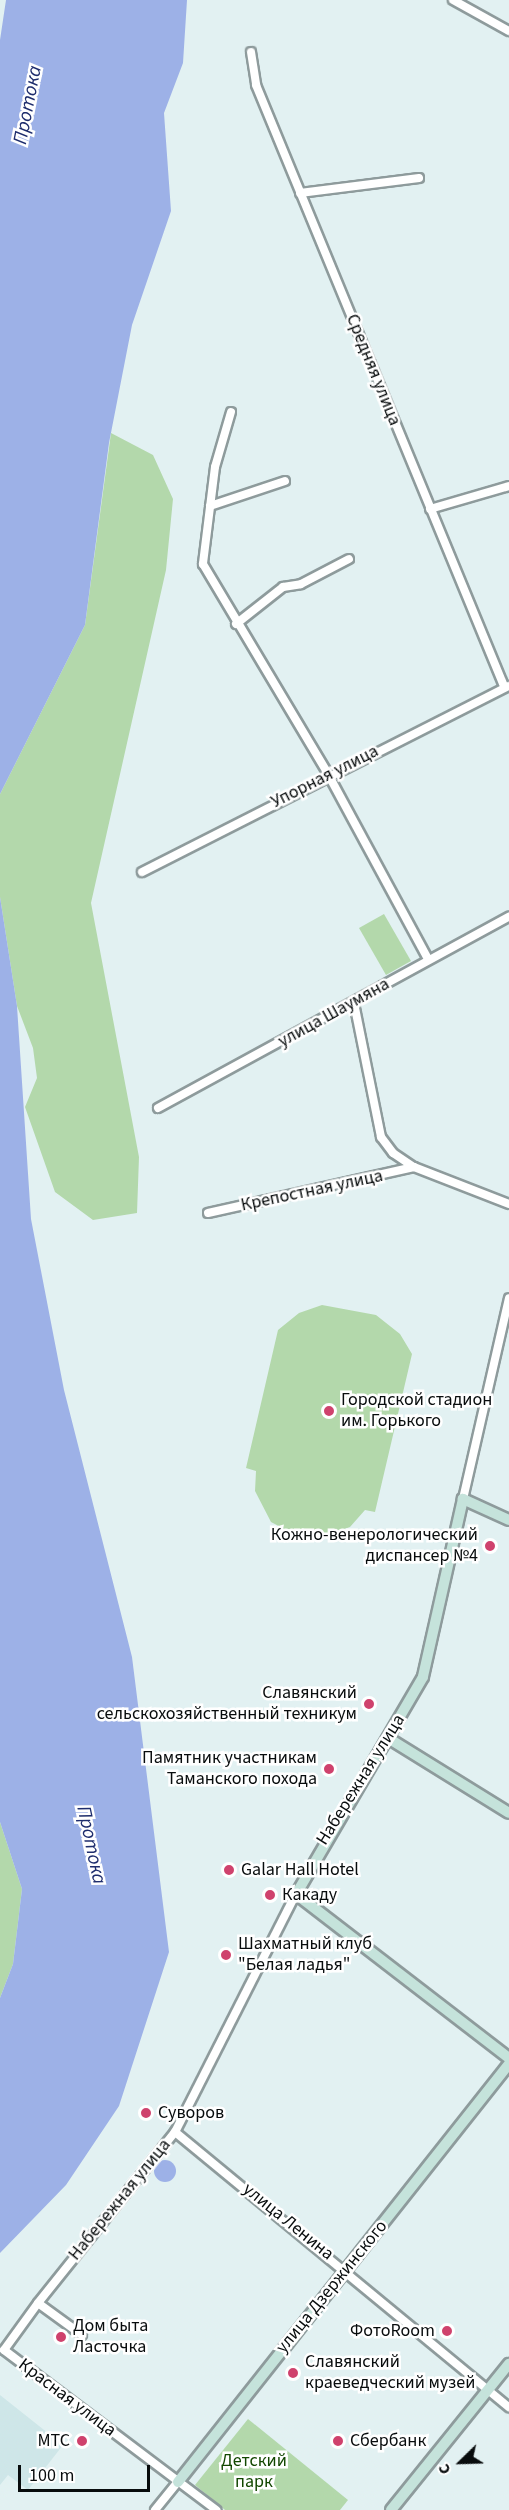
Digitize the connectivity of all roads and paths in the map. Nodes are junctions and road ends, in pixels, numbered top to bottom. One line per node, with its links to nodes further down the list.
1 (453, 0): 2 (street)
2 (509, 31)
3 (251, 52): 5 (street, Средняя улица)
4 (419, 178): 5 (street)
5 (300, 193): 10 (street, Средняя улица)
6 (231, 412): 9 (street)
7 (285, 481): 9 (street)
8 (509, 486): 10 (street)
9 (210, 506): 12 (street)
10 (430, 509): 13 (street, Средняя улица)
11 (349, 559): 12 (street)
12 (236, 624): 14 (street)
13 (507, 686): 14 (street, Упорная улица)
14 (328, 774): 15 (street, Упорная улица); 17 (street)
15 (142, 872)
16 (509, 917): 17 (street, улица Шаумяна)
17 (428, 959): 18 (street, улица Шаумяна)
18 (354, 1003): 19 (street, улица Шаумяна); 20 (street, Крепостная улица)
19 (158, 1108)
20 (414, 1167): 21 (street, Крепостная улица); 22 (street, Крепостная улица)
21 (509, 1204)
22 (208, 1213)
23 (509, 1298): 24 (street, Набережная улица)
24 (463, 1499): 25 (street); 26 (street, Набережная улица)
25 (509, 1520)
26 (388, 1738): 27 (street); 28 (street, Набережная улица)
27 (509, 1813)
28 (296, 1894): 29 (street); 31 (street, Набережная улица)
29 (509, 2058)
30 (509, 2064): 32 (street, улица Дзержинского)
31 (175, 2132): 32 (street, улица Ленина); 33 (street, Набережная улица)
32 (346, 2268): 37 (street, улица Ленина); 39 (street, улица Дзержинского)
33 (38, 2303): 34 (street); 35 (street, Набережная улица)
34 (82, 2335)
35 (4, 2350): 39 (street, Красная улица)
36 (509, 2364): 37 (street)
37 (489, 2390): 38 (street, улица Ленина); 42 (street)
38 (509, 2407)
39 (178, 2482): 40 (street, улица Дзержинского); 41 (street, Красная улица)
40 (155, 2510)
41 (216, 2510)
42 (391, 2510)

